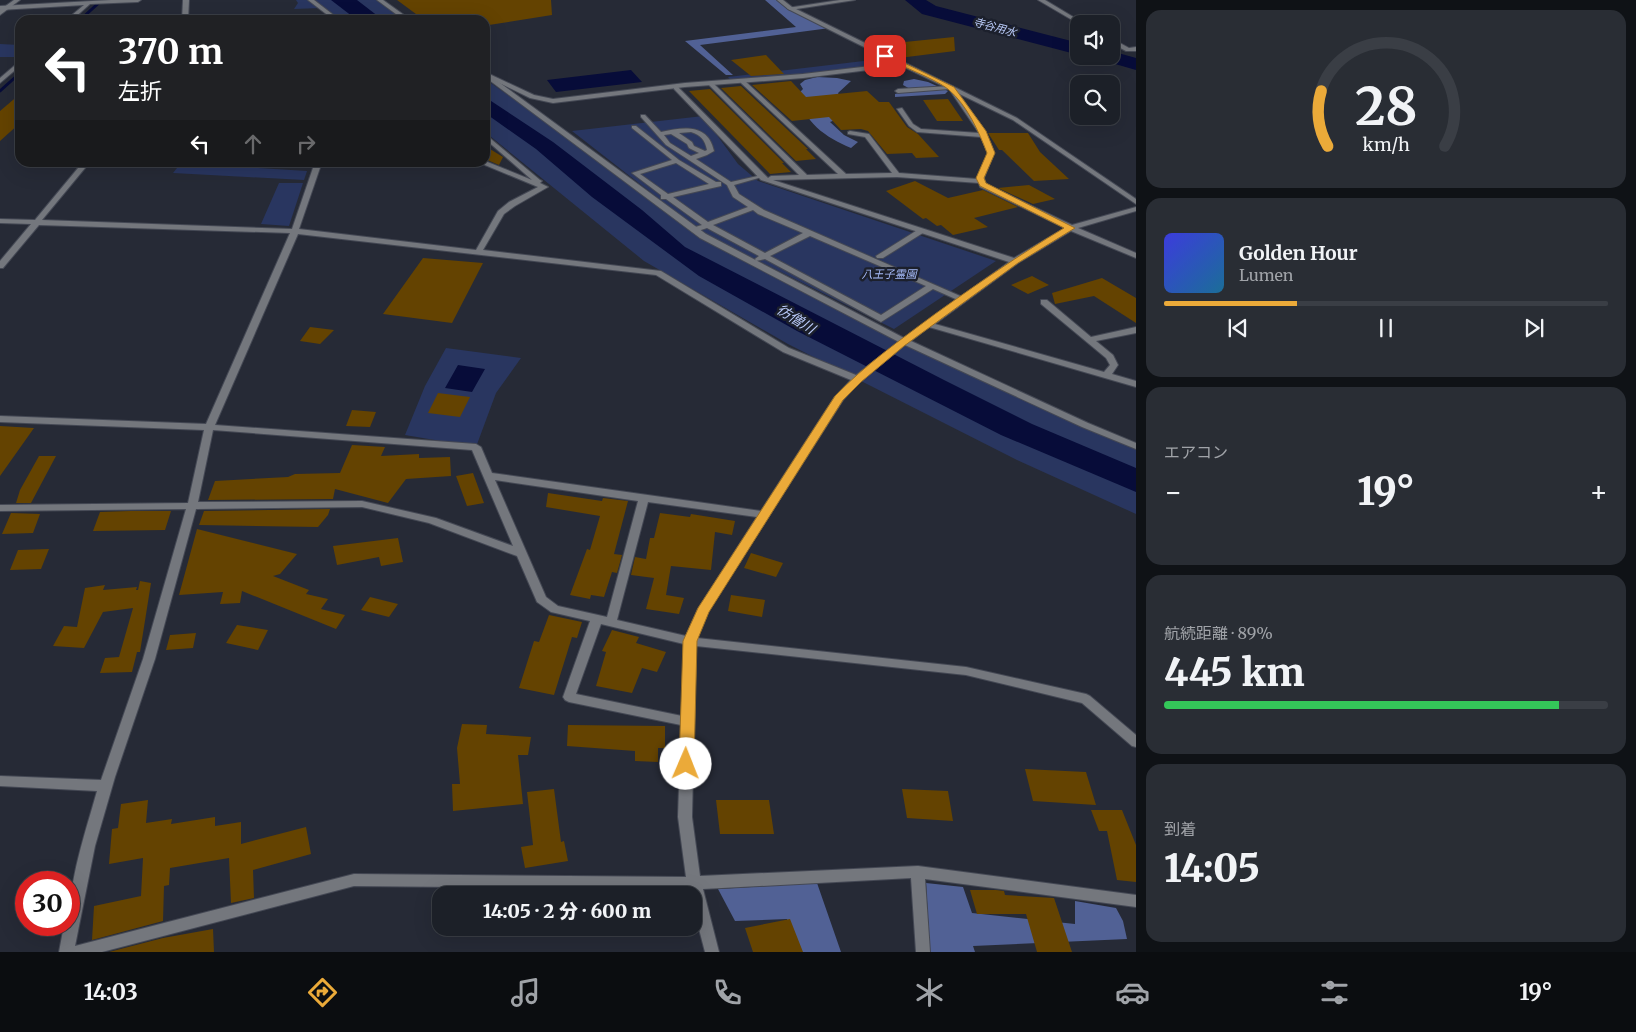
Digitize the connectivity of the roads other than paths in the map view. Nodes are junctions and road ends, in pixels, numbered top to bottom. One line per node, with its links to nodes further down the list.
1 (17, 0): 11 (street)
2 (92, 0): 10 (street)
3 (138, 0): 10 (street)
4 (186, 0): 15 (street)
5 (311, 0): 16 (street)
6 (380, 0): 17 (street)
7 (780, 0): 12 (street)
8 (852, 0): 12 (street)
9 (1041, 0): 18 (street)
10 (88, 4): 11 (street); 14 (street)
11 (3, 8): 13 (street)
12 (790, 8): 21 (street)
13 (0, 13)
14 (75, 15)
15 (185, 15)
16 (330, 15)
17 (401, 15)
18 (1070, 17)
19 (1120, 45): 20 (street)
20 (1136, 49)
21 (901, 64): 26 (street); 29 (street)
22 (15, 68): 25 (street)
23 (490, 76): 28 (street)
24 (490, 78): 54 (street)
25 (0, 81)
26 (743, 82): 27 (street); 47 (street)
27 (710, 83): 28 (street); 48 (street)
28 (676, 88): 46 (street)
29 (951, 88): 30 (street); 37 (street); 55 (street)
30 (898, 92)
31 (900, 109): 37 (street)
32 (643, 116): 36 (street)
33 (634, 127): 41 (street)
34 (672, 131): 36 (street); 39 (street); 39 (street)
35 (850, 132): 45 (street)
36 (659, 134): 40 (street)
37 (984, 135): 49 (street)
38 (490, 140): 52 (street)
39 (705, 154): 40 (street)
40 (690, 159): 50 (street)
41 (677, 162): 51 (street); 53 (street)
42 (490, 165): 52 (street)
43 (83, 167): 59 (street)
44 (317, 167): 63 (street)
45 (898, 175): 47 (street); 49 (street)
46 (761, 177): 48 (street); 50 (street); 64 (street)
47 (845, 177): 48 (street)
48 (806, 178)
49 (981, 181): 61 (street)
50 (728, 183): 51 (street); 56 (street)
51 (714, 184): 53 (street)
52 (544, 187): 66 (street)
53 (668, 196): 54 (street); 60 (street)
54 (654, 200): 62 (street)
55 (1136, 202)
56 (754, 207): 60 (street); 65 (street)
57 (1136, 209): 61 (street)
58 (0, 221): 59 (street)
59 (37, 223): 63 (street); 72 (street)
60 (708, 225): 62 (street); 69 (street)
61 (1071, 228): 68 (street); 70 (street)
62 (695, 230): 71 (street)
63 (295, 231): 66 (street); 84 (street)
64 (922, 231): 67 (street); 70 (street)
65 (807, 234): 69 (street); 73 (street)
66 (479, 252): 81 (street)
67 (880, 256)
68 (1136, 256)
69 (763, 257): 71 (street); 73 (street)
70 (1014, 261): 74 (street)
71 (751, 263): 79 (street)
72 (0, 266)
73 (932, 286): 74 (street)
74 (963, 299): 76 (street)
75 (1044, 302): 78 (street)
76 (927, 324): 79 (street); 80 (street)
77 (1136, 330): 78 (street)
78 (1089, 340): 80 (street)
79 (902, 342): 81 (street); 85 (street)
80 (1107, 375): 82 (street)
81 (857, 379): 90 (street)
82 (1136, 384)
83 (0, 419): 84 (street)
84 (209, 427): 86 (street); 88 (street)
85 (1136, 446)
86 (488, 476): 87 (street); 91 (street)
87 (644, 498): 90 (street); 93 (street)
88 (192, 506): 89 (street); 91 (street); 98 (street)
89 (0, 508)
90 (764, 516): 94 (street)
91 (521, 553): 92 (street)
92 (596, 619): 93 (street); 95 (street)
93 (611, 622): 94 (street)
94 (690, 641): 95 (street); 96 (street)
95 (688, 722): 100 (street)
96 (1136, 742)
97 (0, 781): 98 (street)
98 (106, 786): 102 (street)
99 (918, 872): 100 (street); 101 (street); 105 (street)
100 (694, 883): 103 (street); 104 (street)
101 (1136, 901)
102 (66, 952)
103 (76, 952)
104 (712, 952)
105 (922, 952)

